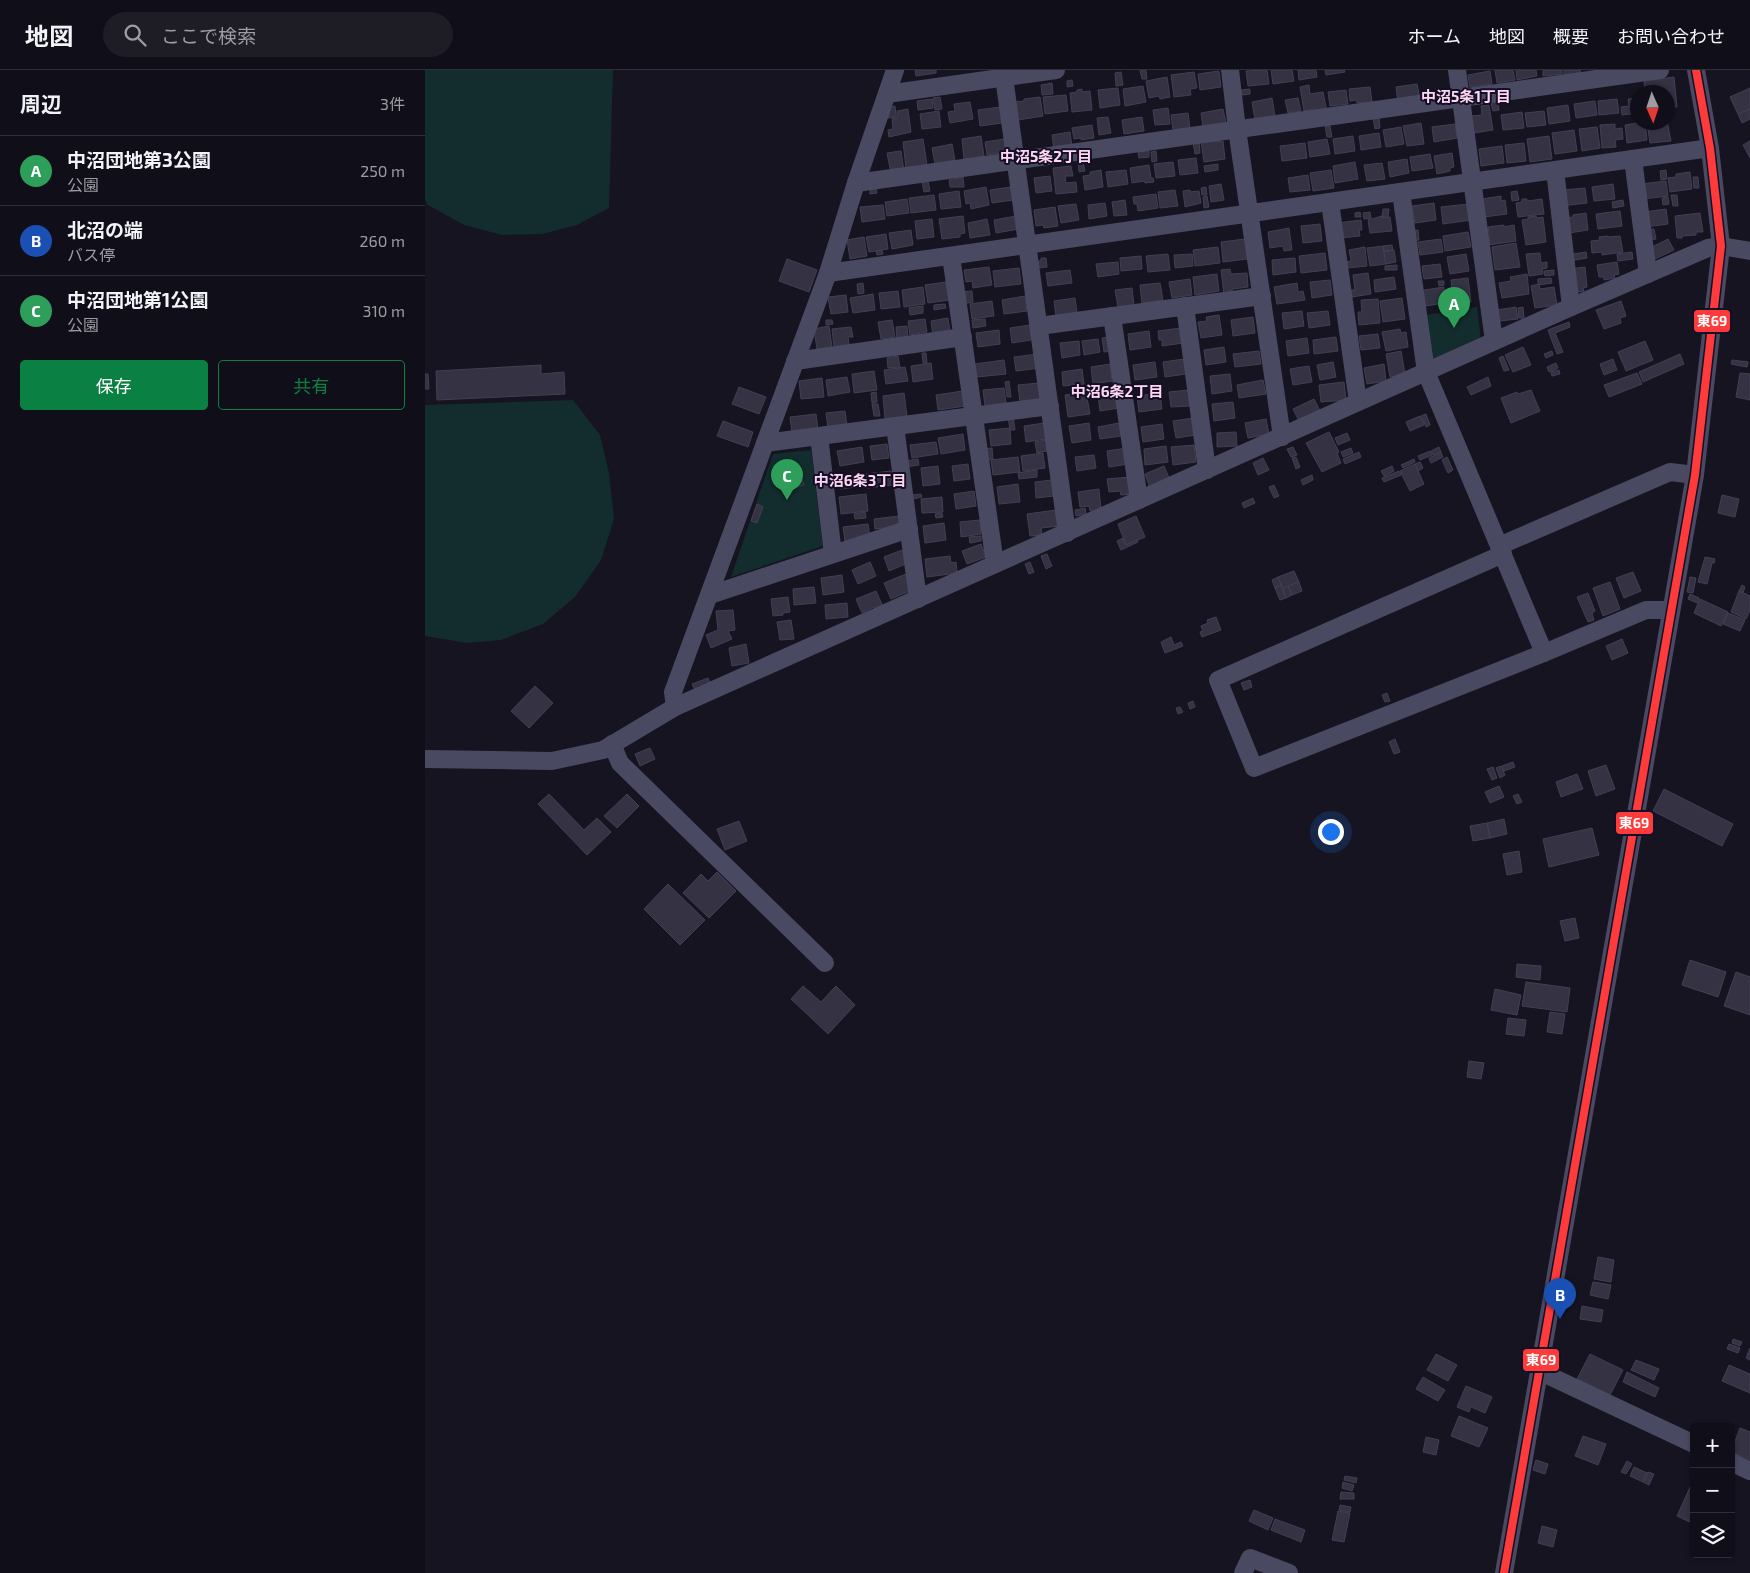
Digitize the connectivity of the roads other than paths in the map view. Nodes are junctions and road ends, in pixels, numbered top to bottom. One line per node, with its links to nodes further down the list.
1 (895, 70): 8 (street)
2 (1056, 70): 7 (street)
3 (1230, 70): 10 (street)
4 (1457, 70): 9 (street)
5 (1660, 70): 9 (street)
6 (1696, 70): 11 (street)
7 (1004, 77): 8 (street); 13 (street)
8 (887, 94): 16 (street)
9 (1461, 98): 10 (street); 15 (street)
10 (1237, 129): 13 (street); 19 (street)
11 (1710, 148): 12 (street); 21 (street)
12 (1633, 159): 14 (street); 25 (street)
13 (1016, 160): 16 (street); 20 (street)
14 (1555, 170): 15 (street); 28 (street)
15 (1472, 182): 17 (street); 32 (street)
16 (856, 183): 24 (street)
17 (1401, 192): 18 (street); 34 (street)
18 (1330, 202): 19 (street); 35 (street)
19 (1250, 213): 20 (street); 26 (street)
20 (1028, 245): 23 (street); 30 (street)
21 (1721, 246): 22 (street); 25 (street); 43 (street)
22 (1750, 251)
23 (951, 256): 24 (street); 31 (street)
24 (828, 273): 33 (street)
25 (1648, 274): 28 (street)
26 (1262, 296): 27 (street); 40 (street)
27 (1185, 306): 29 (street); 42 (street)
28 (1571, 307): 32 (street)
29 (1112, 316): 30 (street); 44 (street)
30 (1039, 326): 36 (street)
31 (963, 337): 33 (street); 37 (street)
32 (1494, 341): 34 (street)
33 (795, 361): 41 (street)
34 (1426, 372): 35 (street); 47 (street)
35 (1358, 402): 40 (street)
36 (1050, 406): 37 (street); 46 (street)
37 (974, 416): 38 (street); 49 (street)
38 (895, 426): 39 (street); 45 (street)
39 (819, 436): 41 (street); 48 (street)
40 (1282, 437): 42 (street)
41 (765, 443): 50 (street)
42 (1207, 470): 44 (street)
43 (1695, 475): 47 (street); 52 (street)
44 (1139, 500): 46 (street)
45 (909, 529): 48 (street); 51 (street)
46 (1067, 532): 49 (street)
47 (1501, 550): 53 (street); 53 (street)
48 (833, 554): 50 (street)
49 (995, 564): 51 (street)
50 (710, 595): 54 (street)
51 (918, 599): 54 (street)
52 (1670, 610): 53 (street); 58 (street)
53 (1544, 653)
54 (675, 707): 55 (street)
55 (612, 744): 56 (street); 57 (street)
56 (425, 759)
57 (825, 963)
58 (1539, 1372): 59 (street); 64 (street)
59 (1690, 1442)
60 (1735, 1464): 61 (street)
61 (1750, 1471)
62 (1243, 1573): 63 (street)
63 (1289, 1573)
64 (1503, 1573)

